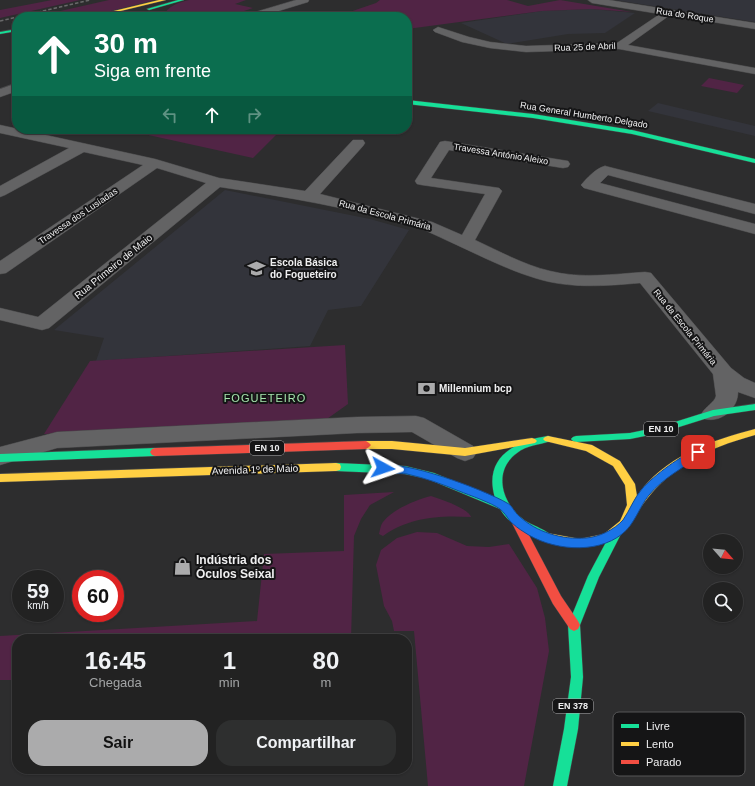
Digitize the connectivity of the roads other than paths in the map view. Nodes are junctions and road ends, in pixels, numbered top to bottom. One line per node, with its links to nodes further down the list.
1 (164, 0): 5 (main road)
2 (178, 0): 6 (main road); 7 (main road)
3 (305, 0): 8 (street)
4 (592, 0): 9 (street, Rua do Roque)
5 (112, 12)
6 (141, 12)
7 (159, 12)
8 (266, 12)
9 (669, 12): 10 (street, Rua do Roque); 14 (street)
10 (755, 26)
11 (438, 30): 14 (street, Rua 25 de Abril)
12 (12, 32): 13 (main road)
13 (0, 37)
14 (619, 46): 15 (street, Rua 25 de Abril)
15 (755, 71)
16 (12, 89): 17 (street)
17 (0, 94)
18 (412, 103): 22 (main road, Rua General Humberto Delgado)
19 (5, 134): 21 (street, Rua da Escola Primária)
20 (358, 143): 27 (street)
21 (82, 147): 23 (street, Rua da Escola Primária); 26 (street)
22 (755, 161)
23 (156, 162): 25 (street, Rua da Escola Primária); 31 (street, Travessa dos Lusíadas)
24 (563, 164): 30 (street, Travessa António Aleixo)
25 (217, 182): 27 (street, Rua da Escola Primária); 32 (street, Rua Primeiro de Maio)
26 (0, 192)
27 (309, 196): 30 (street, Rua da Escola Primária)
28 (755, 209): 29 (street)
29 (755, 229)
30 (466, 242): 33 (street, Rua da Escola Primária)
31 (0, 269)
32 (0, 314)
33 (723, 373): 34 (street, Rua da Escola Primária); 36 (street, Rua da Escola Primária)
34 (755, 391)
35 (755, 407): 36 (main road, EN 10)
36 (713, 413): 38 (main road, EN 10)
37 (755, 432): 44 (main road)
38 (565, 440): 39 (main road); 44 (main road)
39 (532, 441): 40 (main road); 43 (main road)
40 (465, 452): 41 (street)
41 (0, 457)
42 (0, 478): 43 (main road, Avenida 1º de Maio / EN 10)
43 (504, 506): 45 (main road)
44 (633, 510): 46 (main road)
45 (514, 519): 46 (main road); 47 (main road)
46 (617, 532): 47 (main road, EN 378)
47 (574, 625): 48 (main road, EN 378)
48 (560, 786)

